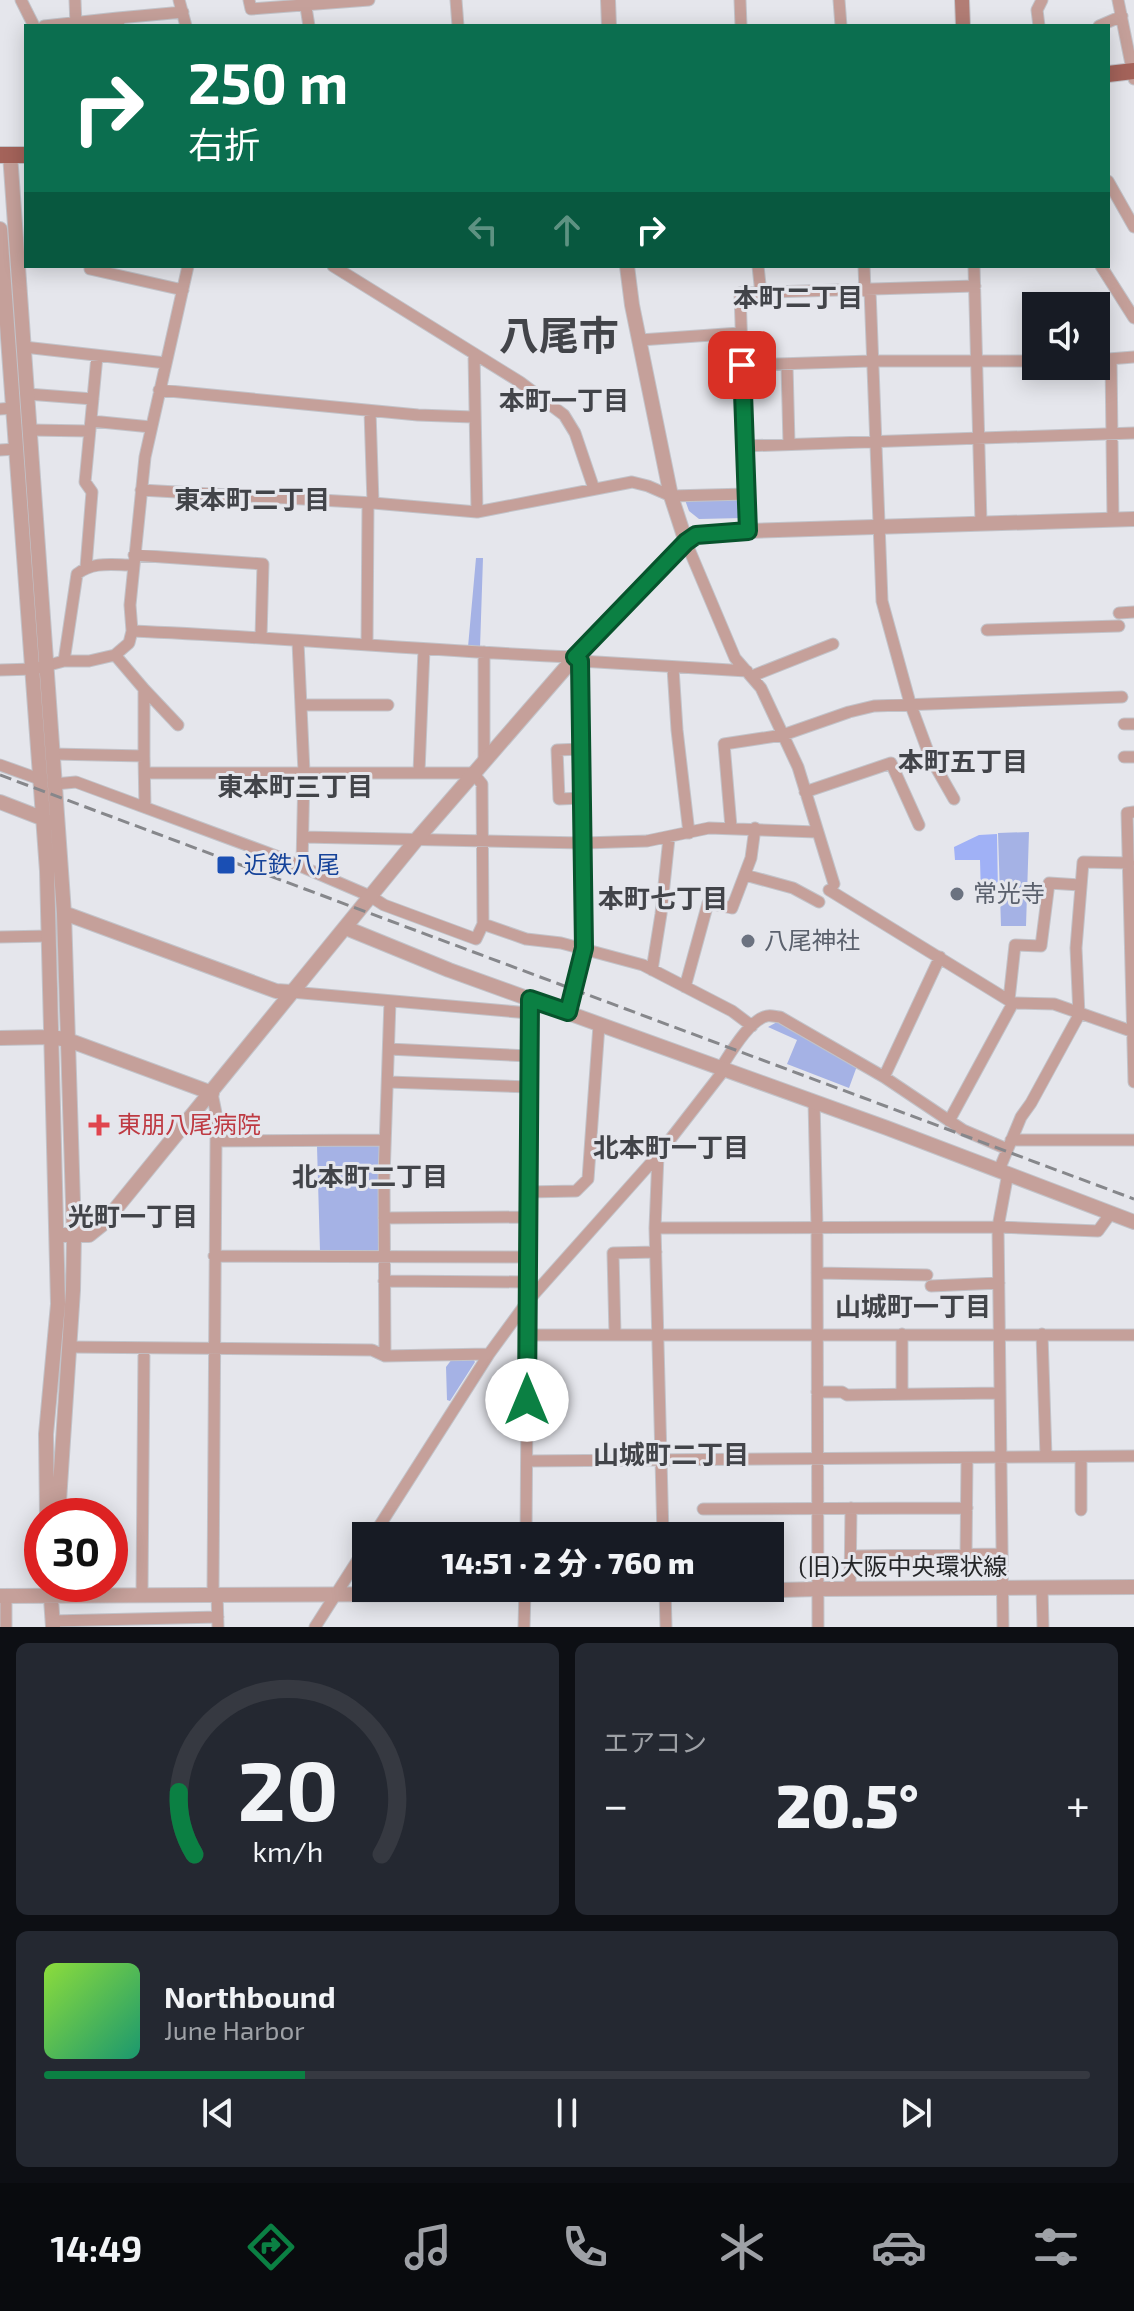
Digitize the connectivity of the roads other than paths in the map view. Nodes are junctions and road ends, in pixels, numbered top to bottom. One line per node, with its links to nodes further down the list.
1 (21, 0): 16 (street)
2 (75, 0): 17 (street)
3 (249, 0): 12 (street)
4 (369, 0): 12 (street)
5 (456, 0): 19 (street)
6 (608, 0): 20 (street)
7 (740, 0): 21 (street)
8 (839, 0): 22 (street)
9 (962, 0): 23 (main road)
10 (1042, 0): 24 (street)
11 (1118, 0): 14 (street)
12 (305, 2): 18 (street)
13 (181, 6): 15 (street)
14 (1122, 16): 25 (street); 27 (street)
15 (119, 22): 17 (street)
16 (33, 24)
17 (76, 24)
18 (309, 24)
19 (458, 24)
20 (609, 24)
21 (741, 24)
22 (841, 24)
23 (963, 24)
24 (1039, 24)
25 (1104, 24)
26 (1110, 74): 27 (main road)
27 (1133, 74)
28 (12, 155): 47 (street)
29 (1110, 185): 30 (street)
30 (1134, 227)
31 (0, 229): 54 (street)
32 (90, 268): 41 (street)
33 (188, 268): 41 (street)
34 (340, 268): 48 (street)
35 (627, 268): 46 (street)
36 (758, 268): 43 (street)
37 (864, 268): 42 (street)
38 (974, 268): 40 (street)
39 (1102, 268): 44 (street)
40 (975, 286): 42 (street); 55 (street)
41 (183, 290): 56 (street)
42 (867, 290): 43 (street); 52 (street)
43 (761, 294): 45 (street)
44 (1134, 318)
45 (740, 333): 46 (street); 57 (street)
46 (640, 340): 79 (street)
47 (24, 347): 49 (street); 60 (street)
48 (474, 354): 64 (street); 76 (street)
49 (97, 356): 56 (street); 61 (street)
50 (1134, 357): 51 (street)
51 (1111, 360): 69 (street)
52 (871, 361): 55 (street); 58 (street); 71 (street)
53 (1022, 361): 55 (street)
54 (5, 362): 62 (street)
55 (976, 362): 70 (street)
56 (166, 363): 59 (street)
57 (742, 365): 58 (street); 73 (street)
58 (787, 365): 72 (street)
59 (159, 390): 63 (street); 66 (street)
60 (27, 394): 61 (street); 67 (street)
61 (93, 399): 65 (street)
62 (7, 408): 74 (street)
63 (370, 411): 64 (street); 80 (street)
64 (473, 417): 81 (street)
65 (90, 426): 66 (street); 67 (street); 89 (street)
66 (151, 427): 77 (street)
67 (30, 430): 104 (street)
68 (1134, 433): 69 (street)
69 (1111, 434): 70 (street); 82 (street)
70 (979, 439): 71 (street); 84 (street)
71 (876, 441): 72 (street); 85 (street)
72 (789, 444): 73 (street)
73 (744, 446): 78 (street)
74 (17, 449): 75 (street); 104 (street)
75 (0, 450)
76 (594, 489): 79 (street); 81 (street)
77 (141, 490): 80 (street); 88 (street)
78 (747, 494): 79 (street); 86 (street)
79 (671, 496): 87 (street)
80 (370, 503): 81 (street); 98 (street)
81 (477, 512)
82 (1113, 519): 83 (street); 84 (street)
83 (1134, 519)
84 (981, 523): 85 (street)
85 (877, 526): 86 (street); 110 (street)
86 (748, 531): 87 (street)
87 (686, 542): 102 (street); 107 (street)
88 (134, 560): 89 (street); 94 (street); 95 (street)
89 (86, 567): 103 (street)
90 (1134, 612): 91 (street)
91 (1119, 613)
92 (1119, 626): 93 (street)
93 (987, 630)
94 (132, 631): 95 (street); 101 (street)
95 (261, 637): 96 (street)
96 (298, 642): 98 (street); 111 (street)
97 (833, 644): 107 (street)
98 (367, 645): 99 (street)
99 (424, 649): 100 (street); 121 (street)
100 (484, 652): 102 (street); 118 (street)
101 (115, 655): 103 (street); 108 (street)
102 (578, 659): 105 (street); 115 (street); 118 (street)
103 (64, 661): 104 (street)
104 (41, 667): 106 (street); 116 (street); 124 (street)
105 (673, 668): 107 (street); 136 (street)
106 (0, 670)
107 (749, 674): 114 (street)
108 (144, 689): 113 (street); 117 (street)
109 (1122, 697): 110 (street)
110 (910, 703): 114 (street); 127 (street)
111 (301, 705): 112 (street); 120 (street)
112 (388, 705)
113 (178, 725)
114 (783, 735): 125 (street); 133 (street)
115 (581, 749): 126 (street); 126 (street)
116 (53, 754): 117 (street); 124 (street)
117 (144, 756): 122 (street)
118 (484, 760): 123 (street)
119 (0, 765): 124 (street)
120 (304, 772): 121 (street); 122 (street); 138 (street)
121 (419, 772): 123 (street)
122 (145, 773): 129 (street)
123 (473, 773): 140 (street); 141 (street)
124 (48, 782): 129 (street); 131 (street); 137 (street)
125 (805, 792): 132 (street); 135 (street)
126 (583, 798): 142 (street)
127 (954, 799)
128 (0, 802): 131 (street)
129 (145, 807): 144 (street)
130 (1134, 812): 143 (street)
131 (44, 819): 137 (street); 152 (street)
132 (919, 825)
133 (731, 827): 134 (street); 136 (street)
134 (755, 828): 135 (street); 145 (street)
135 (816, 832): 155 (street)
136 (689, 833): 139 (street)
137 (59, 835): 149 (street)
138 (303, 837): 140 (street); 144 (street)
139 (669, 838): 142 (street); 156 (street)
140 (417, 839): 141 (street); 147 (street)
141 (482, 840): 142 (street); 150 (street)
142 (584, 843): 154 (street)
143 (1129, 863): 146 (street); 163 (street)
144 (302, 865): 147 (street)
145 (745, 875): 148 (street); 157 (street)
146 (1080, 885): 160 (street); 164 (street)
147 (370, 896): 150 (street); 151 (street)
148 (819, 902)
149 (64, 913): 158 (street); 170 (street)
150 (483, 924): 154 (street)
151 (346, 928): 158 (street); 161 (street)
152 (49, 936): 153 (street); 168 (street)
153 (0, 937)
154 (584, 948): 156 (street); 162 (street)
155 (940, 957): 160 (street); 174 (street)
156 (652, 970): 157 (street)
157 (685, 987): 166 (street)
158 (291, 992): 159 (street); 178 (street)
159 (390, 1001): 161 (street); 171 (street)
160 (1011, 1001): 164 (street); 180 (street)
161 (530, 1006): 162 (street); 172 (street)
162 (568, 1012): 165 (street)
163 (1134, 1014): 167 (street)
164 (1079, 1015): 167 (street); 184 (street)
165 (599, 1025): 173 (street); 187 (street)
166 (752, 1026): 173 (street); 174 (street)
167 (1134, 1032): 176 (street)
168 (52, 1037): 169 (street); 170 (street); 195 (street)
169 (0, 1038)
170 (68, 1040): 178 (street); 196 (street)
171 (389, 1049): 172 (street); 175 (street)
172 (529, 1056): 177 (street)
173 (722, 1070): 179 (street); 185 (street)
174 (884, 1077): 180 (street)
175 (388, 1082): 177 (street); 181 (street)
176 (1134, 1082)
177 (529, 1087): 187 (street)
178 (212, 1093): 183 (street); 196 (street)
179 (814, 1101): 186 (street); 194 (street)
180 (949, 1121): 184 (street)
181 (385, 1140): 183 (street); 190 (street)
182 (1134, 1140): 184 (street)
183 (216, 1141): 199 (street)
184 (1009, 1144): 186 (street)
185 (658, 1155): 193 (street); 206 (street)
186 (1003, 1172): 188 (street); 192 (street)
187 (527, 1192): 189 (street)
188 (1111, 1213): 191 (street); 192 (street)
189 (526, 1217): 190 (street); 201 (street)
190 (384, 1218): 200 (street)
191 (1134, 1222): 197 (street)
192 (998, 1227): 194 (street); 205 (street)
193 (655, 1228): 194 (street); 198 (street)
194 (817, 1228): 202 (street)
195 (57, 1235): 196 (street); 231 (street)
196 (74, 1235): 215 (street)
197 (1134, 1236)
198 (656, 1252): 207 (street); 208 (street)
199 (214, 1256): 200 (street); 217 (street)
200 (385, 1257): 201 (street); 203 (street)
201 (526, 1257): 204 (street)
202 (817, 1273): 205 (street); 209 (street)
203 (384, 1281): 204 (street); 219 (street)
204 (526, 1282): 206 (street)
205 (999, 1283): 211 (street)
206 (527, 1302): 213 (street); 218 (street)
207 (615, 1334): 208 (street); 213 (street)
208 (657, 1334): 209 (street); 229 (street)
209 (816, 1334): 210 (street); 220 (street)
210 (902, 1334): 211 (street); 222 (street)
211 (1000, 1334): 212 (street); 221 (street)
212 (1042, 1334): 214 (street); 225 (street)
213 (526, 1335): 230 (street)
214 (1134, 1335)
215 (69, 1347): 216 (street); 232 (street)
216 (144, 1348): 217 (street); 254 (street)
217 (213, 1349): 219 (street); 253 (street)
218 (489, 1354): 219 (street); 238 (street)
219 (385, 1356)
220 (817, 1392): 222 (street); 228 (street)
221 (1000, 1393): 222 (street); 224 (street)
222 (902, 1394)
223 (1134, 1456): 226 (street)
224 (1001, 1457): 225 (street); 227 (street); 241 (street)
225 (1046, 1457): 226 (street)
226 (1081, 1457): 237 (street)
227 (967, 1458): 228 (street); 235 (street)
228 (817, 1459): 229 (street); 233 (street)
229 (661, 1460): 230 (street); 240 (street)
230 (527, 1461): 239 (street)
231 (47, 1498)
232 (59, 1498)
233 (817, 1508): 234 (street); 236 (street); 248 (street)
234 (851, 1508): 235 (street); 243 (street)
235 (967, 1508): 242 (street)
236 (703, 1509)
237 (1081, 1510)
238 (382, 1522)
239 (526, 1522)
240 (663, 1522)
241 (1002, 1554): 242 (street); 250 (street)
242 (966, 1555): 243 (street)
243 (851, 1556): 249 (street)
244 (352, 1569): 255 (street)
245 (1134, 1587): 246 (street, (旧)大阪中央環状線)
246 (1042, 1588): 250 (street, (旧)大阪中央環状線); 269 (street)
247 (784, 1589): 248 (street, (旧)大阪中央環状線)
248 (818, 1589): 249 (street, (旧)大阪中央環状線); 267 (street)
249 (850, 1589): 250 (street, (旧)大阪中央環状線)
250 (1002, 1589): 268 (street)
251 (24, 1593): 257 (street, (旧)大阪中央環状線)
252 (128, 1593): 254 (street, (旧)大阪中央環状線)
253 (215, 1593): 254 (street, (旧)大阪中央環状線); 255 (street, (旧)大阪中央環状線); 261 (street)
254 (142, 1594)
255 (336, 1594): 256 (street, (旧)大阪中央環状線); 264 (street)
256 (352, 1594)
257 (3, 1596): 263 (street)
258 (53, 1602): 262 (street)
259 (525, 1602): 265 (street)
260 (665, 1602): 266 (street)
261 (218, 1622): 262 (street)
262 (53, 1624)
263 (6, 1627)
264 (315, 1627)
265 (524, 1627)
266 (666, 1627)
267 (818, 1627)
268 (1003, 1627)
269 (1043, 1627)

